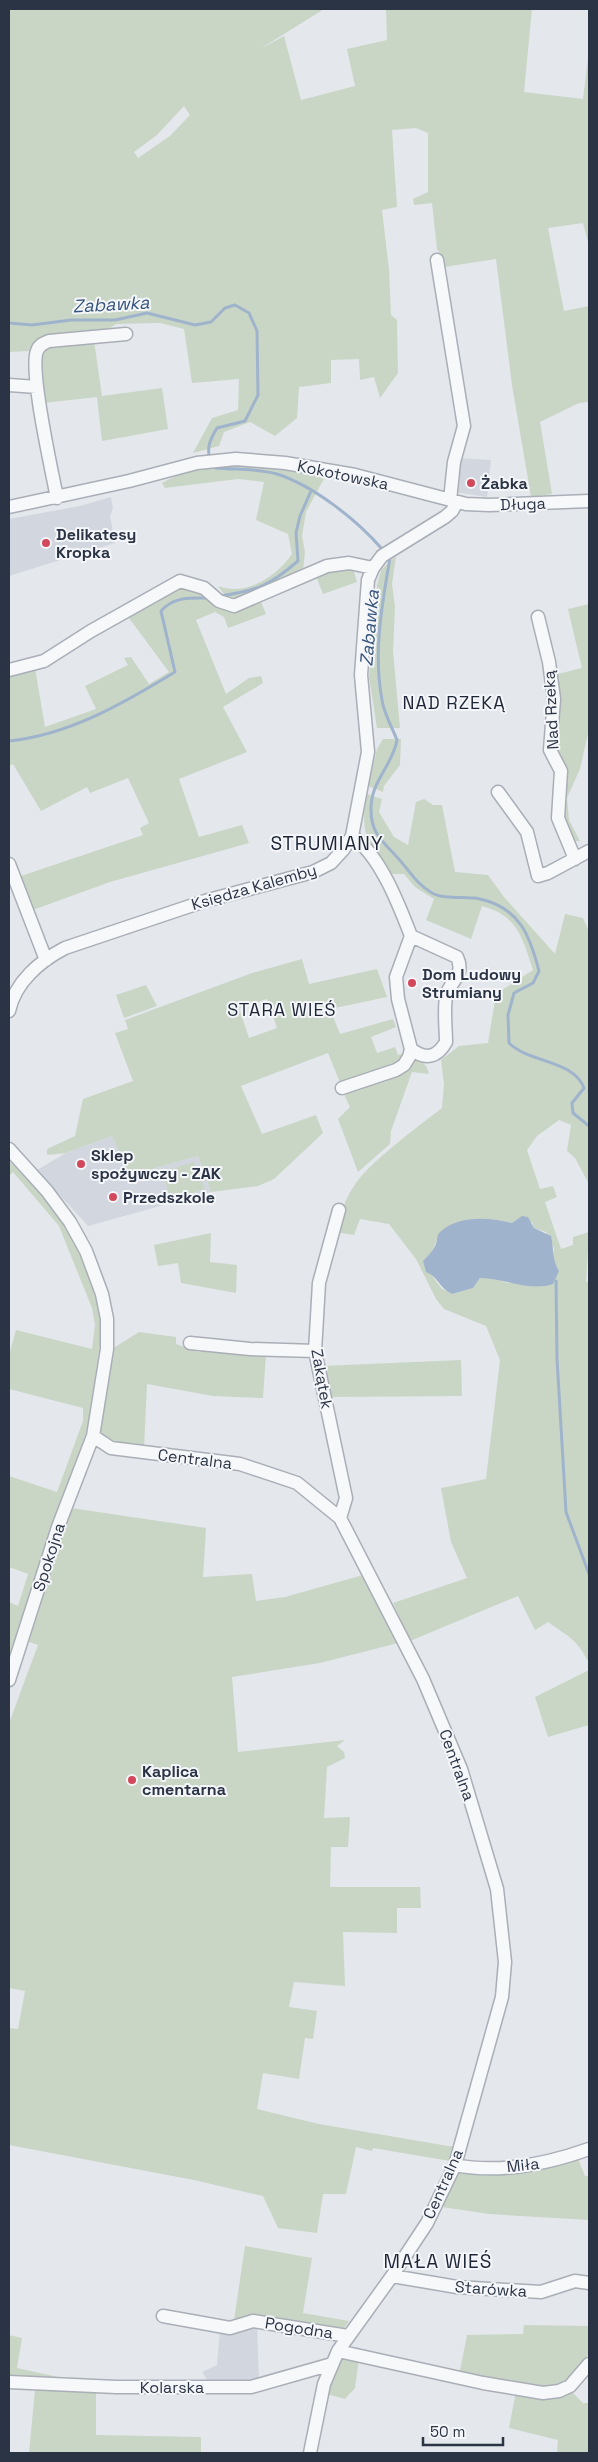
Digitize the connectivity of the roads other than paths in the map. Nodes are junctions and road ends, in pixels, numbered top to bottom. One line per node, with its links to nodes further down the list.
1 (437, 260): 6 (street)
2 (126, 334): 4 (street)
3 (9, 385): 4 (street)
4 (37, 387): 5 (street)
5 (57, 498): 6 (street, Kokotowska); 8 (street, Kokotowska)
6 (453, 501): 7 (street, Długa); 9 (street)
7 (589, 502)
8 (9, 507)
9 (373, 568): 11 (street); 13 (street, Księdza Kalemby)
10 (538, 618): 15 (street, Nad Rzeką)
11 (9, 670)
12 (498, 792): 15 (street)
13 (352, 836): 17 (street); 18 (street, Księdza Kalemby)
14 (589, 851): 15 (street)
15 (574, 858)
16 (9, 864): 18 (street)
17 (410, 936): 20 (street); 20 (street)
18 (46, 960): 19 (street, Księdza Kalemby)
19 (9, 1011)
20 (411, 1049): 21 (street)
21 (342, 1088)
22 (9, 1150): 26 (street)
23 (339, 1210): 25 (street, Zakątek)
24 (190, 1343): 25 (street)
25 (315, 1351): 27 (street, Zakątek)
26 (93, 1436): 27 (street, Centralna); 28 (street, Spokojna)
27 (340, 1518): 30 (street, Centralna)
28 (9, 1680)
29 (589, 2149): 30 (street, Miła)
30 (455, 2165): 31 (street, Centralna)
31 (392, 2276): 32 (street, Starówka); 34 (street, Centralna)
32 (589, 2283)
33 (163, 2316): 34 (street, Pogodna)
34 (348, 2336): 35 (street, Centralna)
35 (338, 2351): 36 (street, Centralna); 37 (street)
36 (332, 2364): 38 (street, Kolarska); 39 (street, Centralna)
37 (589, 2364)
38 (9, 2382)
39 (310, 2453)

